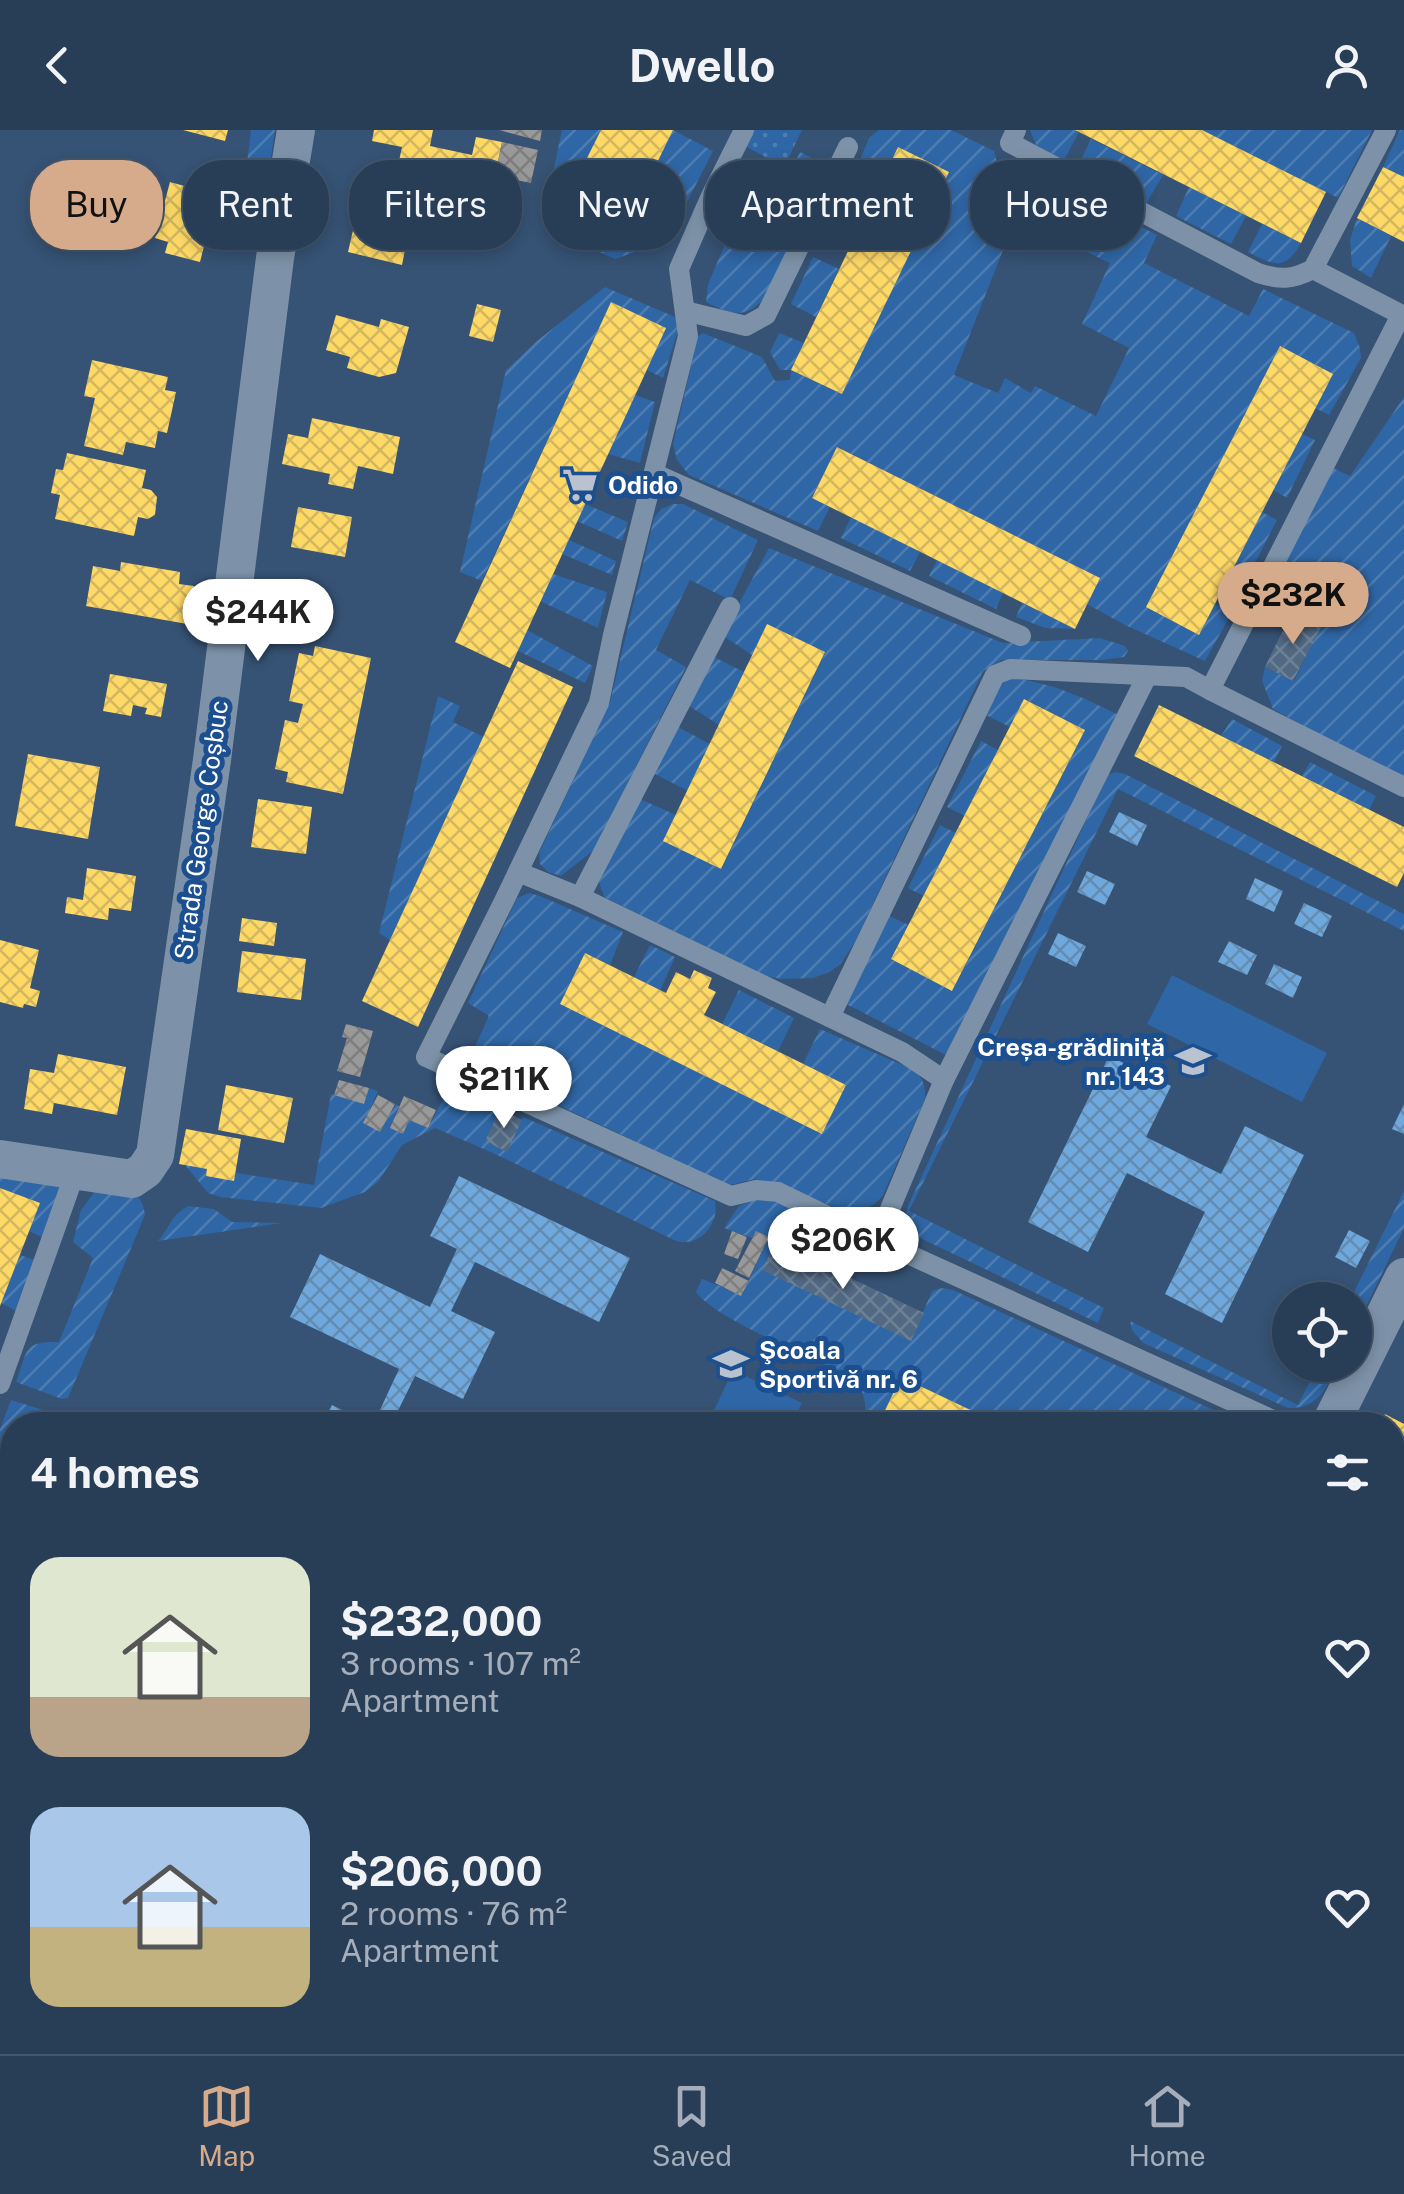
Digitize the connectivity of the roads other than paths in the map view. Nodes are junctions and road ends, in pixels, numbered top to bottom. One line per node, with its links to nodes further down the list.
1 (296, 130): 20 (street, Strada George Coșbuc)
2 (744, 130): 7 (lane)
3 (1016, 130): 6 (lane)
4 (1386, 130): 6 (lane)
5 (848, 146): 7 (lane)
6 (1313, 270): 8 (lane)
7 (685, 311): 9 (lane)
8 (1403, 315): 13 (lane)
9 (655, 474): 11 (lane); 15 (lane)
10 (730, 606): 16 (lane)
11 (1020, 636)
12 (1147, 676): 13 (lane); 17 (lane); 18 (lane)
13 (1210, 690): 14 (lane)
14 (1404, 787)
15 (518, 872): 16 (lane); 21 (lane)
16 (580, 897): 17 (lane)
17 (830, 1018): 18 (lane)
18 (944, 1080): 21 (lane)
19 (0, 1158): 20 (street)
20 (76, 1170): 23 (lane)
21 (877, 1240): 24 (lane)
22 (1404, 1276): 25 (street)
23 (0, 1384)
24 (1255, 1412)
25 (1336, 1412)

